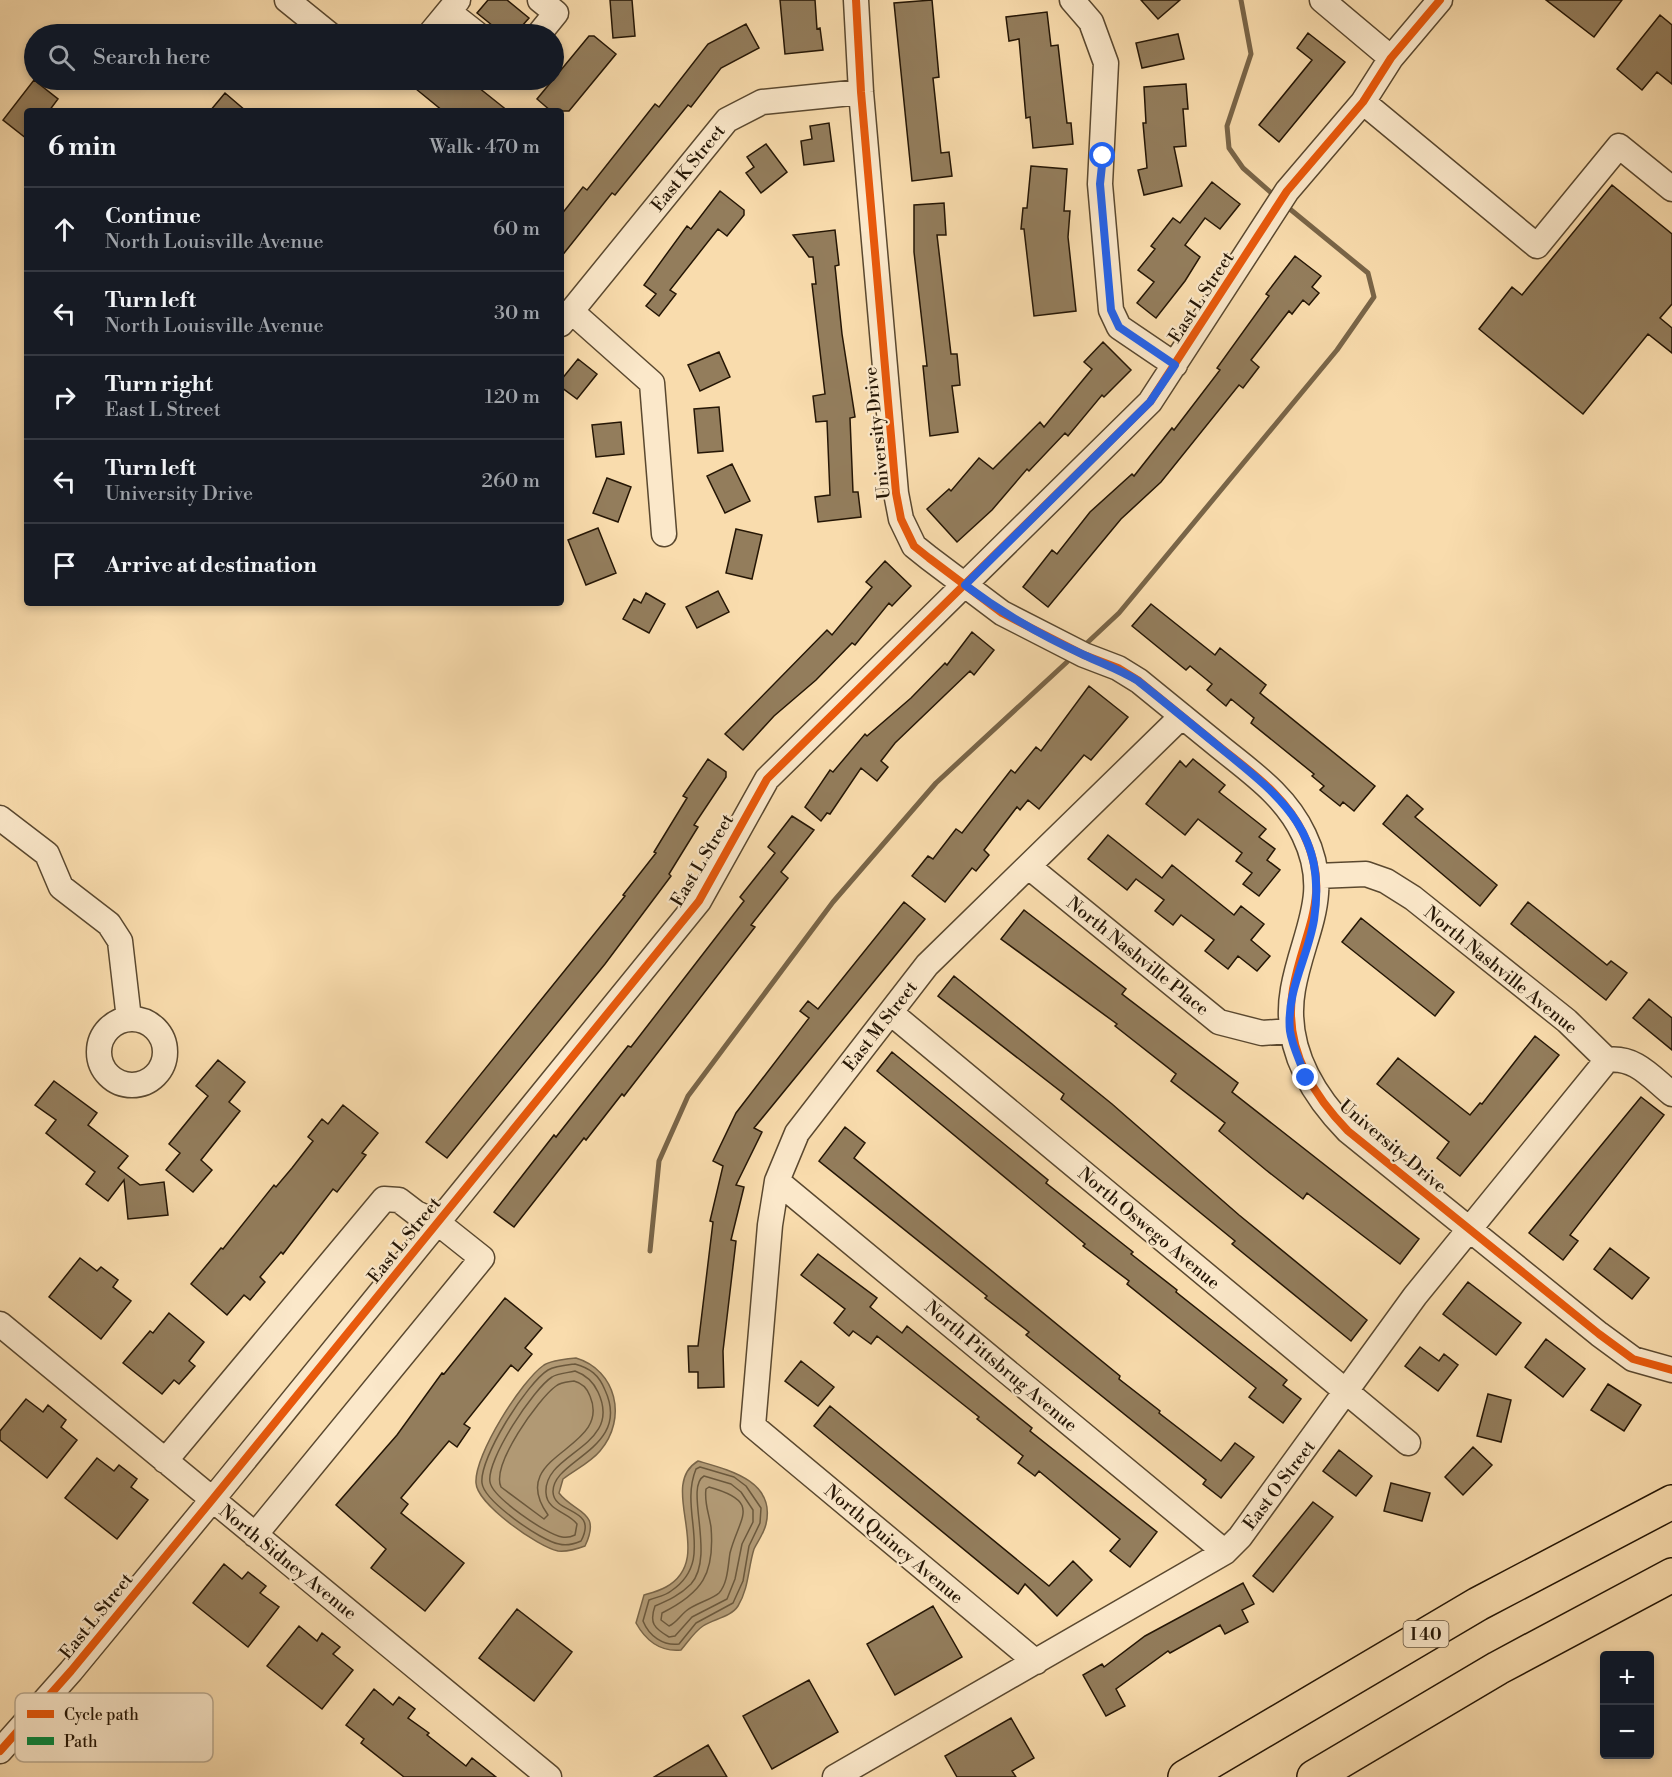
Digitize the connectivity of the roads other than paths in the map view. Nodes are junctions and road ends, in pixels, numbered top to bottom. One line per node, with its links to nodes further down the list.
1 (287, 0): 8 (street)
2 (540, 0): 11 (street)
3 (856, 0): 13 (street, University Drive)
4 (1072, 0): 17 (street)
5 (1322, 0): 12 (street)
6 (1440, 0): 12 (street, East L Street)
7 (454, 6): 9 (street); 10 (street)
8 (317, 24)
9 (439, 24)
10 (469, 24)
11 (547, 24)
12 (1391, 58): 14 (street, East L Street)
13 (861, 92): 16 (street, East K Street); 19 (street, University Drive)
14 (1363, 102): 15 (street); 17 (street, East L Street)
15 (1672, 189)
16 (566, 317): 18 (street)
17 (1175, 365): 19 (street, East L Street)
18 (664, 534)
19 (965, 585): 20 (street, University Drive); 30 (street, East L Street)
20 (1182, 716): 22 (street, East M Street); 23 (street, University Drive)
21 (1, 822): 25 (street)
22 (1029, 867): 24 (street, East M Street); 26 (street, North Nashville Place)
23 (1317, 876): 26 (street, University Drive); 27 (street, North Nashville Avenue)
24 (891, 1013): 29 (street, East M Street); 34 (street, North Oswego Avenue)
25 (129, 1019)
26 (1290, 1031): 31 (street, University Drive)
27 (1607, 1060): 28 (street); 31 (street, East O Street)
28 (1672, 1094)
29 (777, 1181): 35 (street, East M Street); 41 (street, North Pittsbrug Avenue)
30 (438, 1223): 37 (street); 38 (street, East L Street); 40 (street)
31 (1468, 1229): 33 (street, University Drive); 34 (street, East O Street)
32 (0, 1323): 37 (street, North Sidney Avenue)
33 (1672, 1370)
34 (1347, 1394): 36 (street, North Oswego Avenue); 41 (street, East O Street)
35 (753, 1426): 43 (street, North Quincy Avenue)
36 (1408, 1443)
37 (165, 1461): 38 (street, North Sidney Avenue)
38 (212, 1500): 40 (street, North Sidney Avenue); 44 (street, East L Street)
39 (1672, 1502): 49 (highway, I 40)
40 (255, 1536): 47 (street, North Sidney Avenue)
41 (1225, 1552): 43 (street, East O Street)
42 (1672, 1575): 50 (highway)
43 (1036, 1662): 48 (street, East O Street)
44 (51, 1693)
45 (15, 1734): 46 (street, East L Street)
46 (0, 1751)
47 (549, 1777)
48 (835, 1777)
49 (1185, 1777)
50 (1314, 1777)

